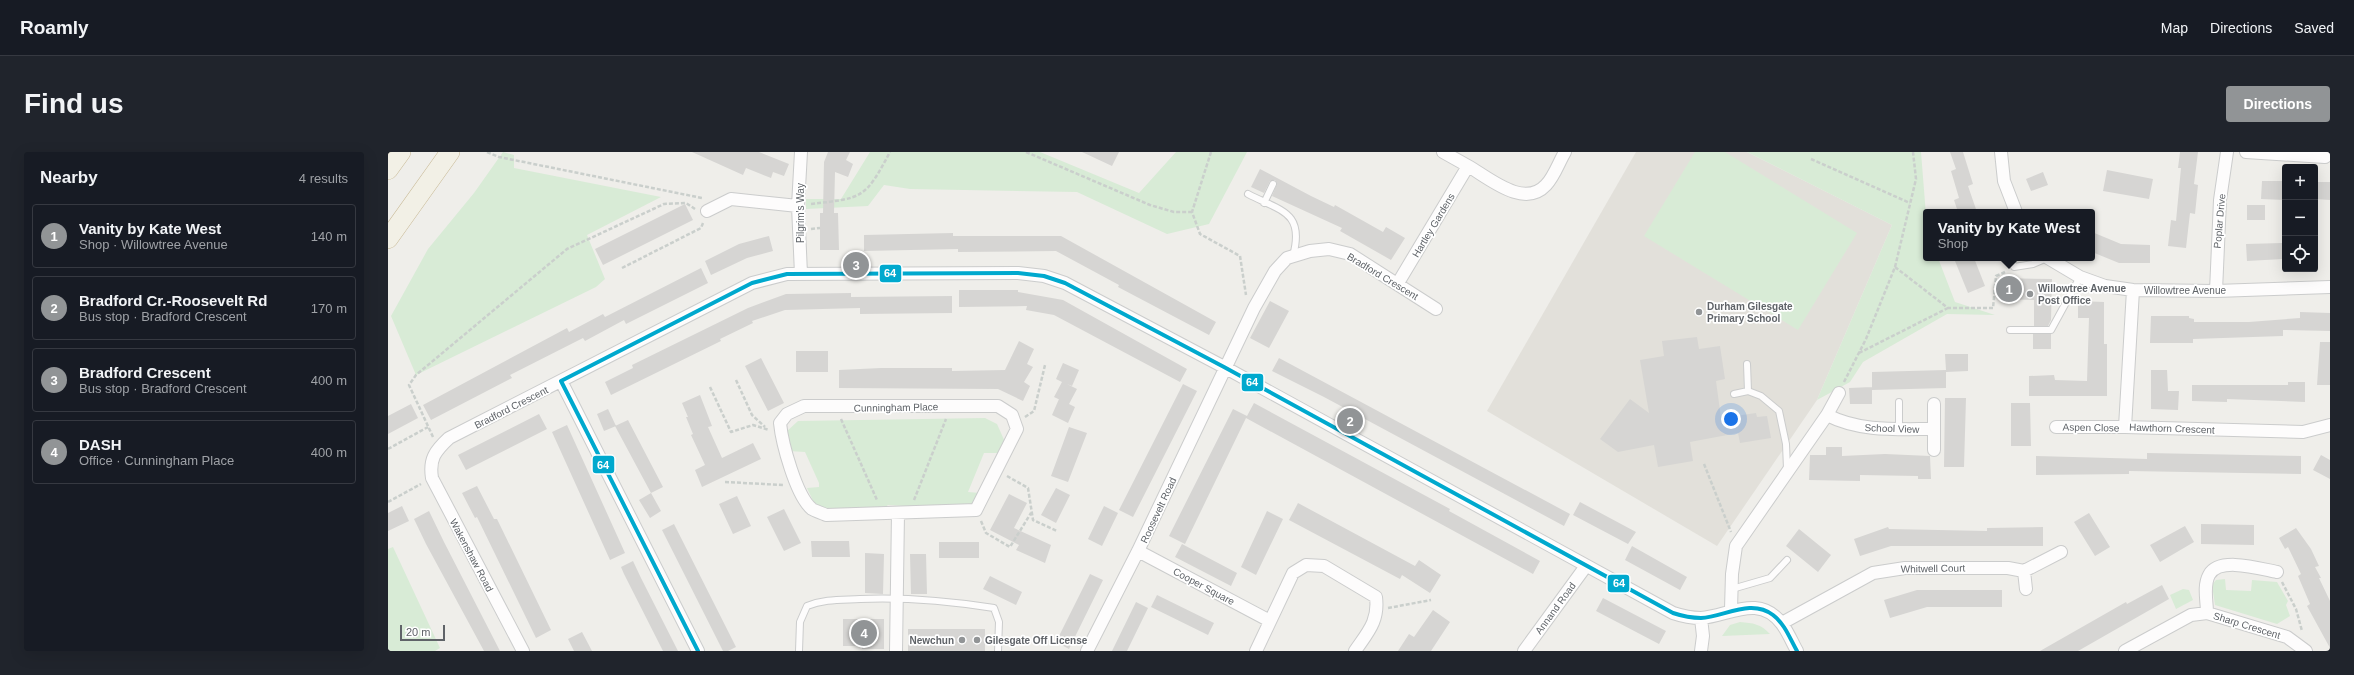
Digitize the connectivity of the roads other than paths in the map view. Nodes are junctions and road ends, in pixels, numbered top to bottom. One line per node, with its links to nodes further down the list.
1 (401, 152): 11 (highway)
2 (450, 152): 18 (highway)
3 (801, 152): 15 (street, Pilgrim's Way)
4 (1442, 152): 10 (street)
5 (1564, 152): 10 (street)
6 (2001, 152): 16 (street)
7 (2227, 152): 28 (street, Poplar Drive)
8 (2246, 152): 9 (street)
9 (2330, 154)
10 (1468, 166): 25 (street, Hartley Gardens)
11 (388, 170)
12 (1273, 184): 14 (lane)
13 (1248, 194): 14 (lane)
14 (1264, 203): 19 (lane)
15 (798, 206): 17 (street); 23 (street, Pilgrim's Way)
16 (2014, 209)
17 (707, 211)
18 (388, 240)
19 (1293, 256): 25 (street, Bradford Crescent); 32 (street, Bradford Crescent)
20 (2011, 261): 21 (lane)
21 (2040, 261)
22 (2053, 261): 24 (street, Willowtree Avenue)
23 (801, 274): 32 (street, Bradford Crescent); 33 (street, Bradford Crescent)
24 (2080, 277): 27 (street, Willowtree Avenue); 30 (lane)
25 (1398, 283): 29 (street, Bradford Crescent)
26 (2330, 287): 28 (street, Willowtree Avenue)
27 (2133, 290): 28 (street, Willowtree Avenue); 42 (street, Hawthorn Crescent)
28 (2216, 291)
29 (1436, 309)
30 (2010, 330)
31 (1747, 364): 34 (lane)
32 (1224, 367): 49 (street, Roosevelt Road); 52 (street, Bradford Crescent)
33 (561, 381): 46 (street, Bradford Crescent); 64 (street)
34 (1748, 391): 36 (lane); 47 (lane)
35 (1839, 393): 39 (street)
36 (1734, 394)
37 (1899, 402): 43 (lane)
38 (1934, 404): 44 (street, School View)
39 (1827, 414): 43 (street, School View); 47 (street)
40 (2330, 425): 42 (street, Hawthorn Crescent)
41 (2056, 427): 42 (street, Aspen Close)
42 (2125, 428)
43 (1899, 429): 44 (street, School View)
44 (1934, 429): 45 (street, School View)
45 (1934, 450)
46 (432, 456): 63 (street, Wakenshaw Road)
47 (1788, 472): 55 (street)
48 (903, 513): 48 (street, Cunningham Place); 57 (street)
49 (1138, 551): 61 (street, Cooper Square); 68 (street, Roosevelt Road)
50 (2060, 552): 53 (street)
51 (1787, 560): 55 (lane)
52 (1586, 566): 60 (street, Bradford Crescent); 71 (street, Annand Road)
53 (2024, 571): 56 (street); 62 (street, Whitwell Court)
54 (2277, 572): 59 (street, Sharp Crescent)
55 (1732, 589): 58 (street)
56 (2026, 589)
57 (896, 598): 65 (lane); 66 (street); 67 (lane)
58 (1731, 610): 60 (street); 62 (street)
59 (2207, 613): 74 (street, Sharp Crescent); 75 (street, Sharp Crescent)
60 (1701, 618): 72 (street)
61 (1270, 621): 69 (street); 70 (street)
62 (1782, 623): 73 (street)
63 (523, 651)
64 (698, 651)
65 (799, 651)
66 (896, 651)
67 (998, 651)
68 (1087, 651)
69 (1256, 651)
70 (1355, 651)
71 (1524, 651)
72 (1702, 651)
73 (1797, 651)
74 (2125, 651)
75 (2306, 651)

